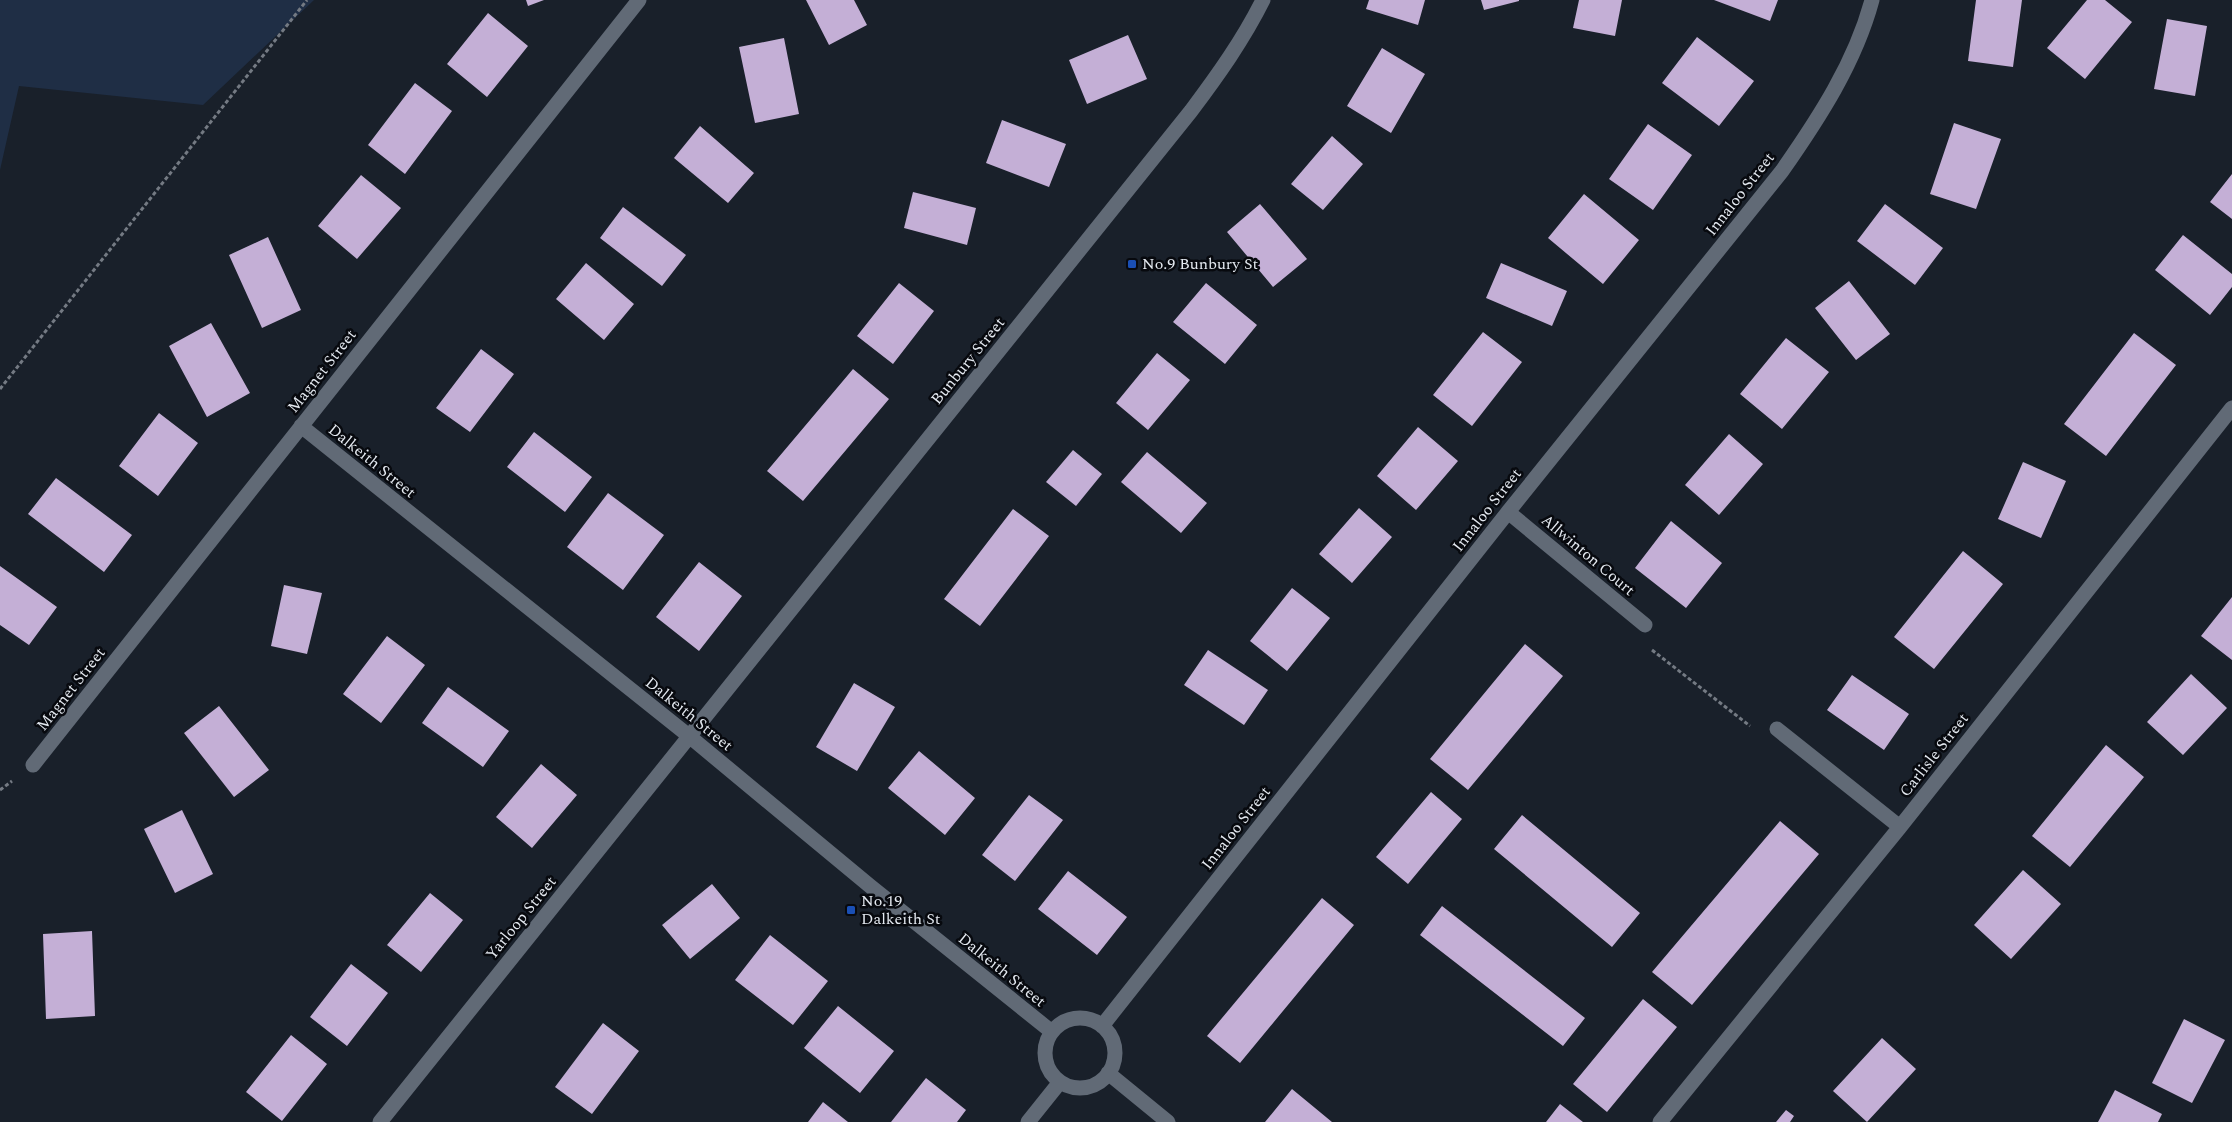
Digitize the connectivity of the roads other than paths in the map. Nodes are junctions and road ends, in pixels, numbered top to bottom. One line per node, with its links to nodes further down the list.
1 (639, 0): 5 (street, Magnet Street)
2 (1262, 0): 9 (street, Bunbury Street)
3 (1872, 0): 6 (street, Innaloo Street)
4 (2232, 408): 11 (street, Carlisle Street)
5 (301, 426): 9 (street, Dalkeith Street); 10 (street, Magnet Street)
6 (1508, 512): 7 (street, Allwinton Court); 12 (street, Innaloo Street)
7 (1645, 625)
8 (1777, 728): 11 (street)
9 (689, 736): 13 (street, Dalkeith Street); 16 (street, Yarloop Street)
10 (33, 765)
11 (1900, 827): 19 (street, Carlisle Street)
12 (1102, 1026): 13 (street); 14 (street)
13 (1052, 1032): 15 (street)
14 (1108, 1073): 15 (street); 18 (street)
15 (1060, 1082): 17 (street)
16 (380, 1122)
17 (1028, 1122)
18 (1168, 1122)
19 (1660, 1122)

